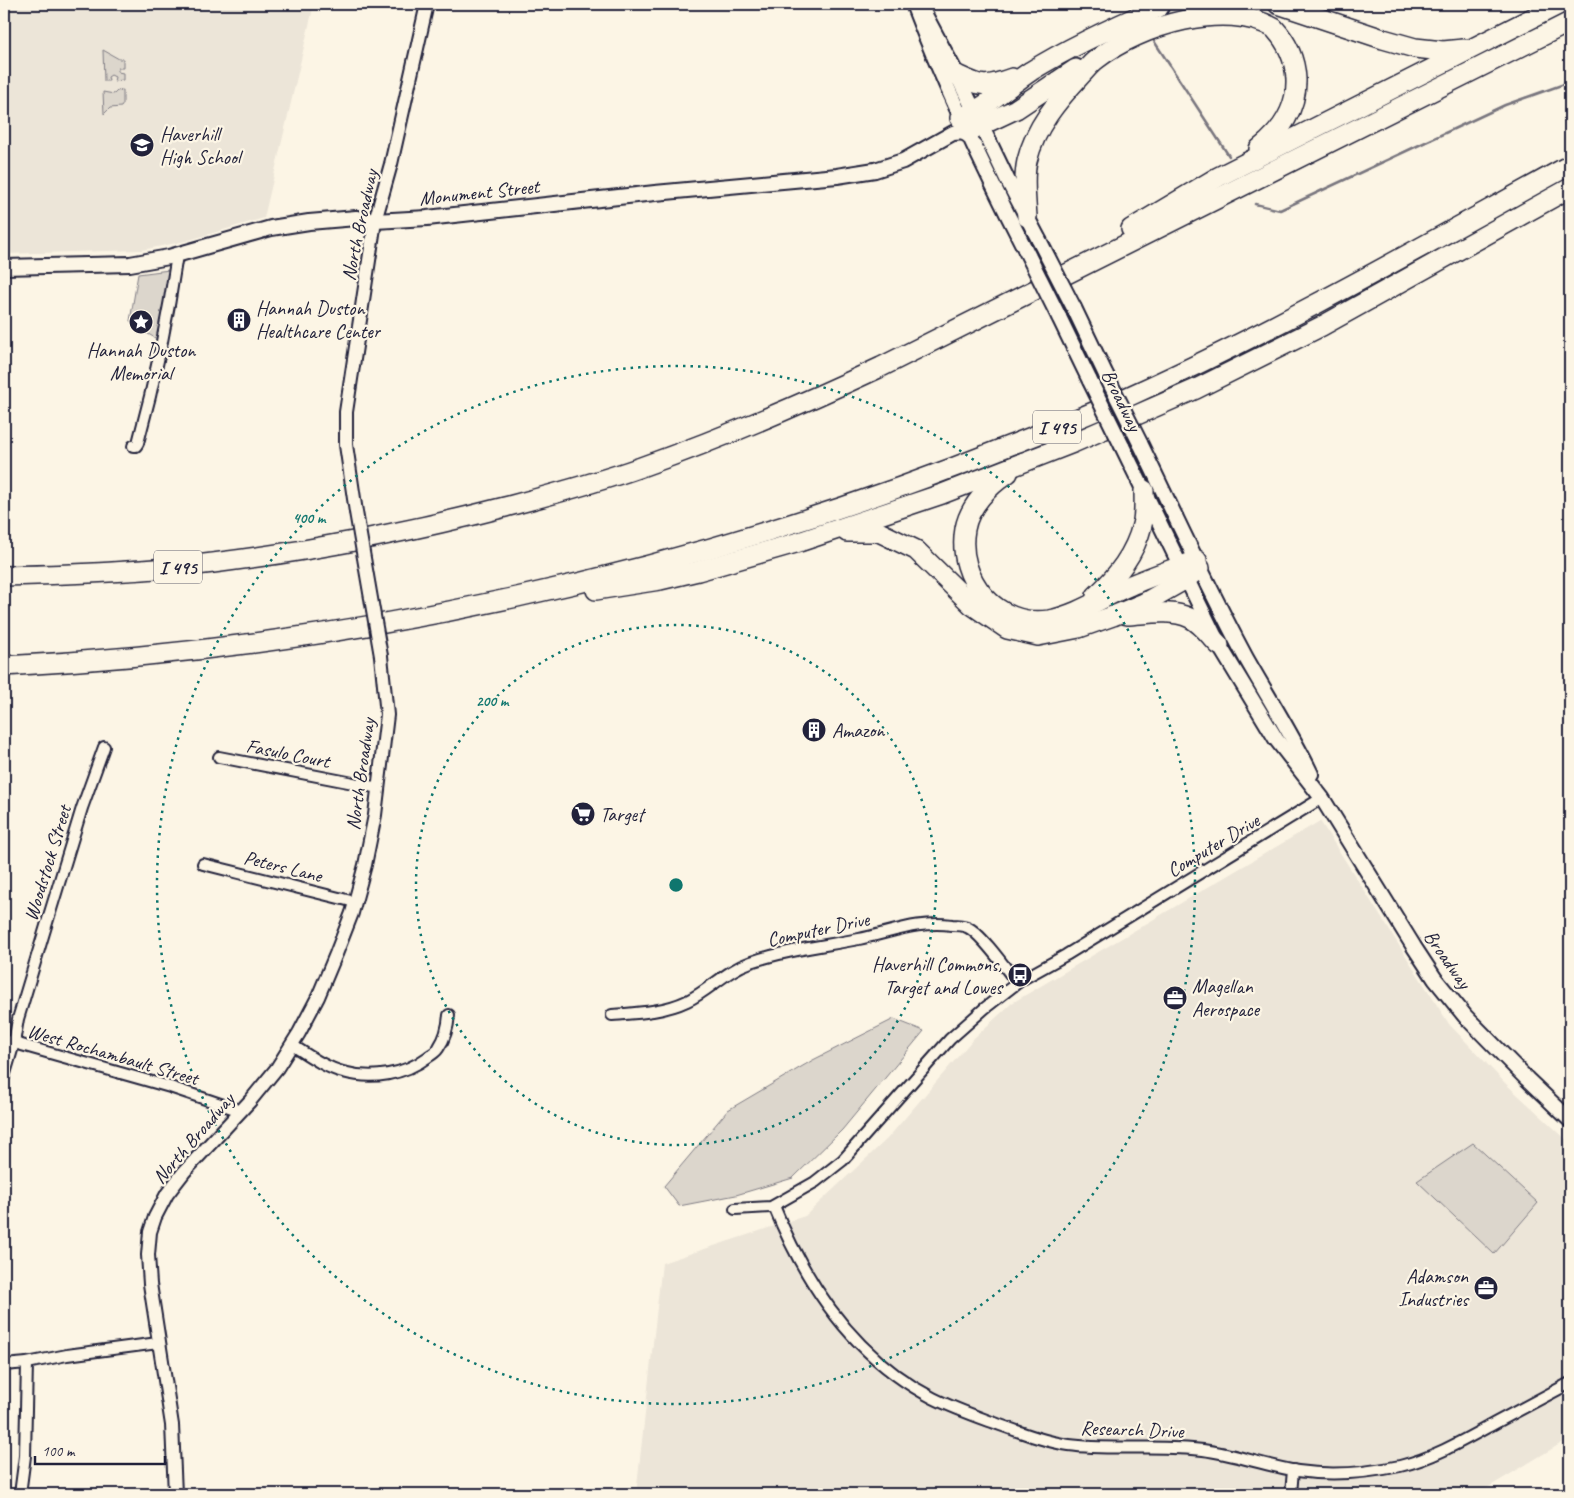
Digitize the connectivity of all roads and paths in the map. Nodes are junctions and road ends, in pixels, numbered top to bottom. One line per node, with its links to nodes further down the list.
1 (427, 4): 18 (street, North Broadway)
2 (913, 4): 12 (main road, Broadway)
3 (918, 4): 11 (main road, Broadway)
4 (1167, 4): 10 (highway)
5 (1278, 4): 8 (highway)
6 (1560, 4): 8 (highway)
7 (1570, 22): 22 (highway, I 495)
8 (1475, 48): 14 (highway)
9 (1095, 59): 12 (highway); 14 (highway); 17 (highway)
10 (1030, 72): 11 (highway); 12 (highway)
11 (957, 75): 12 (main road, Broadway)
12 (967, 124): 17 (main road, Broadway); 18 (main road, Monument Street); 25 (main road, Broadway, bridge)
13 (1570, 165): 29 (highway, I 495)
14 (1230, 170): 22 (highway)
15 (1570, 178): 19 (highway)
16 (1570, 188): 19 (highway)
17 (1027, 217): 27 (main road, Broadway, bridge)
18 (375, 221): 20 (main road, Monument Street); 36 (street, North Broadway, bridge)
19 (1492, 231): 24 (highway)
20 (177, 255): 21 (main road, Monument Street); 23 (street)
21 (4, 267)
22 (1048, 282): 28 (highway, I 495)
23 (133, 446)
24 (1021, 464): 26 (highway); 30 (highway)
25 (1144, 490): 27 (main road, Broadway); 30 (highway)
26 (828, 532): 29 (highway); 31 (highway)
27 (1191, 568): 30 (highway); 31 (highway); 32 (main road, Broadway); 37 (main road, Broadway)
28 (4, 576)
29 (508, 600): 33 (highway, I 495)
30 (1084, 607)
31 (1113, 616): 32 (highway)
32 (1219, 645): 37 (main road, Broadway)
33 (4, 666)
34 (104, 747): 43 (street, Woodstock Street)
35 (219, 757): 36 (street, Fasulo Court)
36 (379, 788): 39 (street, North Broadway)
37 (1322, 798): 40 (street, Computer Drive); 47 (main road, Broadway)
38 (203, 864): 39 (street, Peters Lane)
39 (355, 902): 44 (street, North Broadway)
40 (1017, 983): 42 (street, Computer Drive); 48 (street, Computer Drive)
41 (449, 1014): 44 (street)
42 (612, 1015)
43 (9, 1041): 45 (street, Woodstock Street); 46 (street, West Rochambault Street)
44 (292, 1045): 46 (street, North Broadway)
45 (4, 1078)
46 (241, 1111): 50 (street, North Broadway)
47 (1570, 1120)
48 (774, 1206): 49 (street, Computer Drive); 54 (street, Research Drive)
49 (735, 1209)
50 (158, 1343): 51 (street); 56 (street, North Broadway)
51 (27, 1363): 52 (street); 55 (street)
52 (4, 1365)
53 (1570, 1383): 54 (street, Research Drive)
54 (1293, 1470): 57 (street)
55 (20, 1494)
56 (175, 1494)
57 (1291, 1494)

